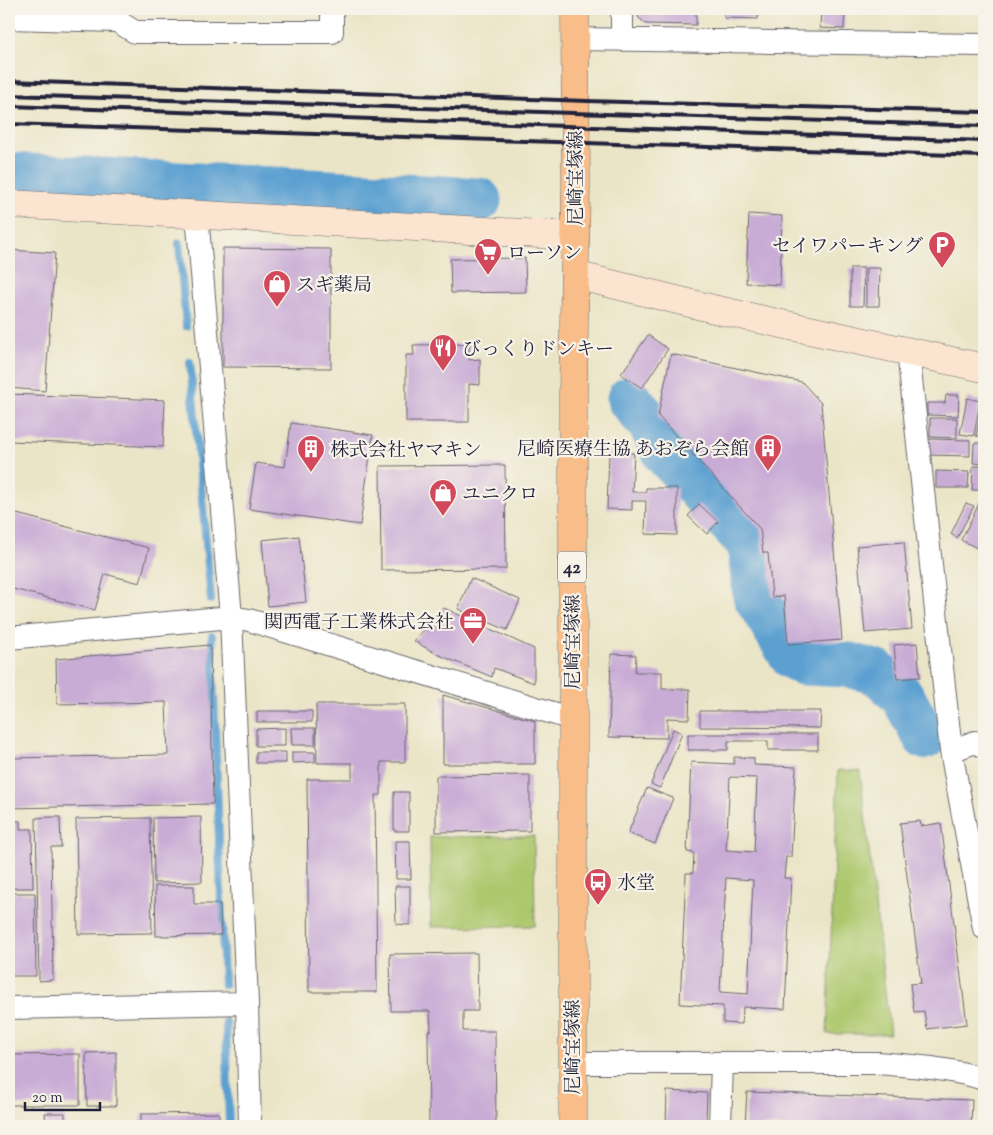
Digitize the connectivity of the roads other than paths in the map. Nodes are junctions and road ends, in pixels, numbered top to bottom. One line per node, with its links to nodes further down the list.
1 (332, 9): 4 (street)
2 (575, 9): 6 (main road, 尼崎宝塚線 / 42)
3 (622, 9): 7 (street)
4 (119, 15): 5 (street)
5 (9, 18)
6 (575, 39): 7 (street); 11 (main road, 尼崎宝塚線 / 42)
7 (622, 40): 8 (street)
8 (984, 45)
9 (9, 204): 10 (street)
10 (197, 214): 11 (street); 15 (street)
11 (575, 236): 12 (main road, 尼崎宝塚線 / 42)
12 (575, 275): 13 (street); 17 (main road, 尼崎宝塚線 / 42)
13 (908, 351): 14 (street); 19 (street)
14 (984, 368)
15 (231, 617): 16 (street); 17 (street); 21 (street)
16 (9, 638)
17 (572, 719): 23 (main road, 尼崎宝塚線 / 42)
18 (984, 747): 19 (street)
19 (951, 751): 20 (street)
20 (984, 928)
21 (247, 1003): 22 (street); 26 (street)
22 (9, 1008)
23 (573, 1063): 24 (street); 27 (main road, 尼崎宝塚線 / 42)
24 (722, 1063): 25 (street); 28 (street)
25 (984, 1079)
26 (250, 1126)
27 (573, 1126)
28 (720, 1126)

